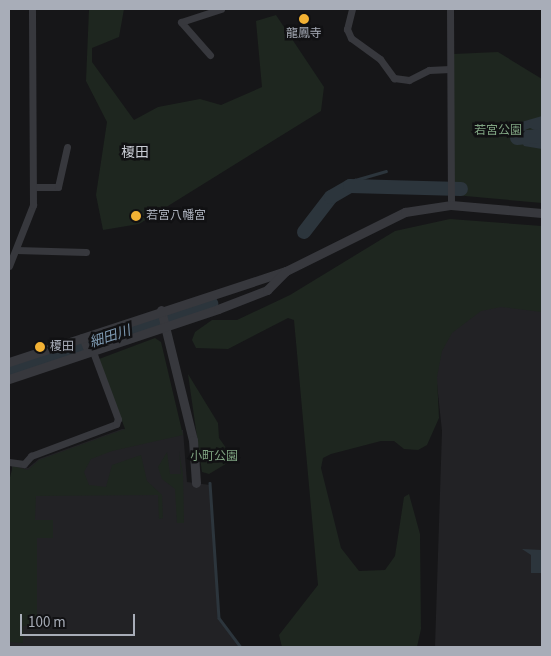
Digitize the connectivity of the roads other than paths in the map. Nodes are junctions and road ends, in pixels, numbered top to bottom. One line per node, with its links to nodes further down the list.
1 (32, 9): 8 (street)
2 (220, 9): 5 (street)
3 (352, 9): 6 (street)
4 (450, 9): 6 (street)
5 (210, 56)
6 (450, 69): 9 (street)
7 (67, 147): 8 (street)
8 (34, 187): 11 (street)
9 (451, 205): 10 (street); 14 (street)
10 (542, 213)
11 (16, 250): 12 (street); 13 (street)
12 (86, 252)
13 (9, 266)
14 (286, 271): 15 (street); 15 (street)
15 (163, 317): 16 (street); 16 (street); 20 (street)
16 (86, 344): 17 (street); 18 (street); 19 (street)
17 (9, 362)
18 (9, 379)
19 (9, 462)
20 (196, 483)

